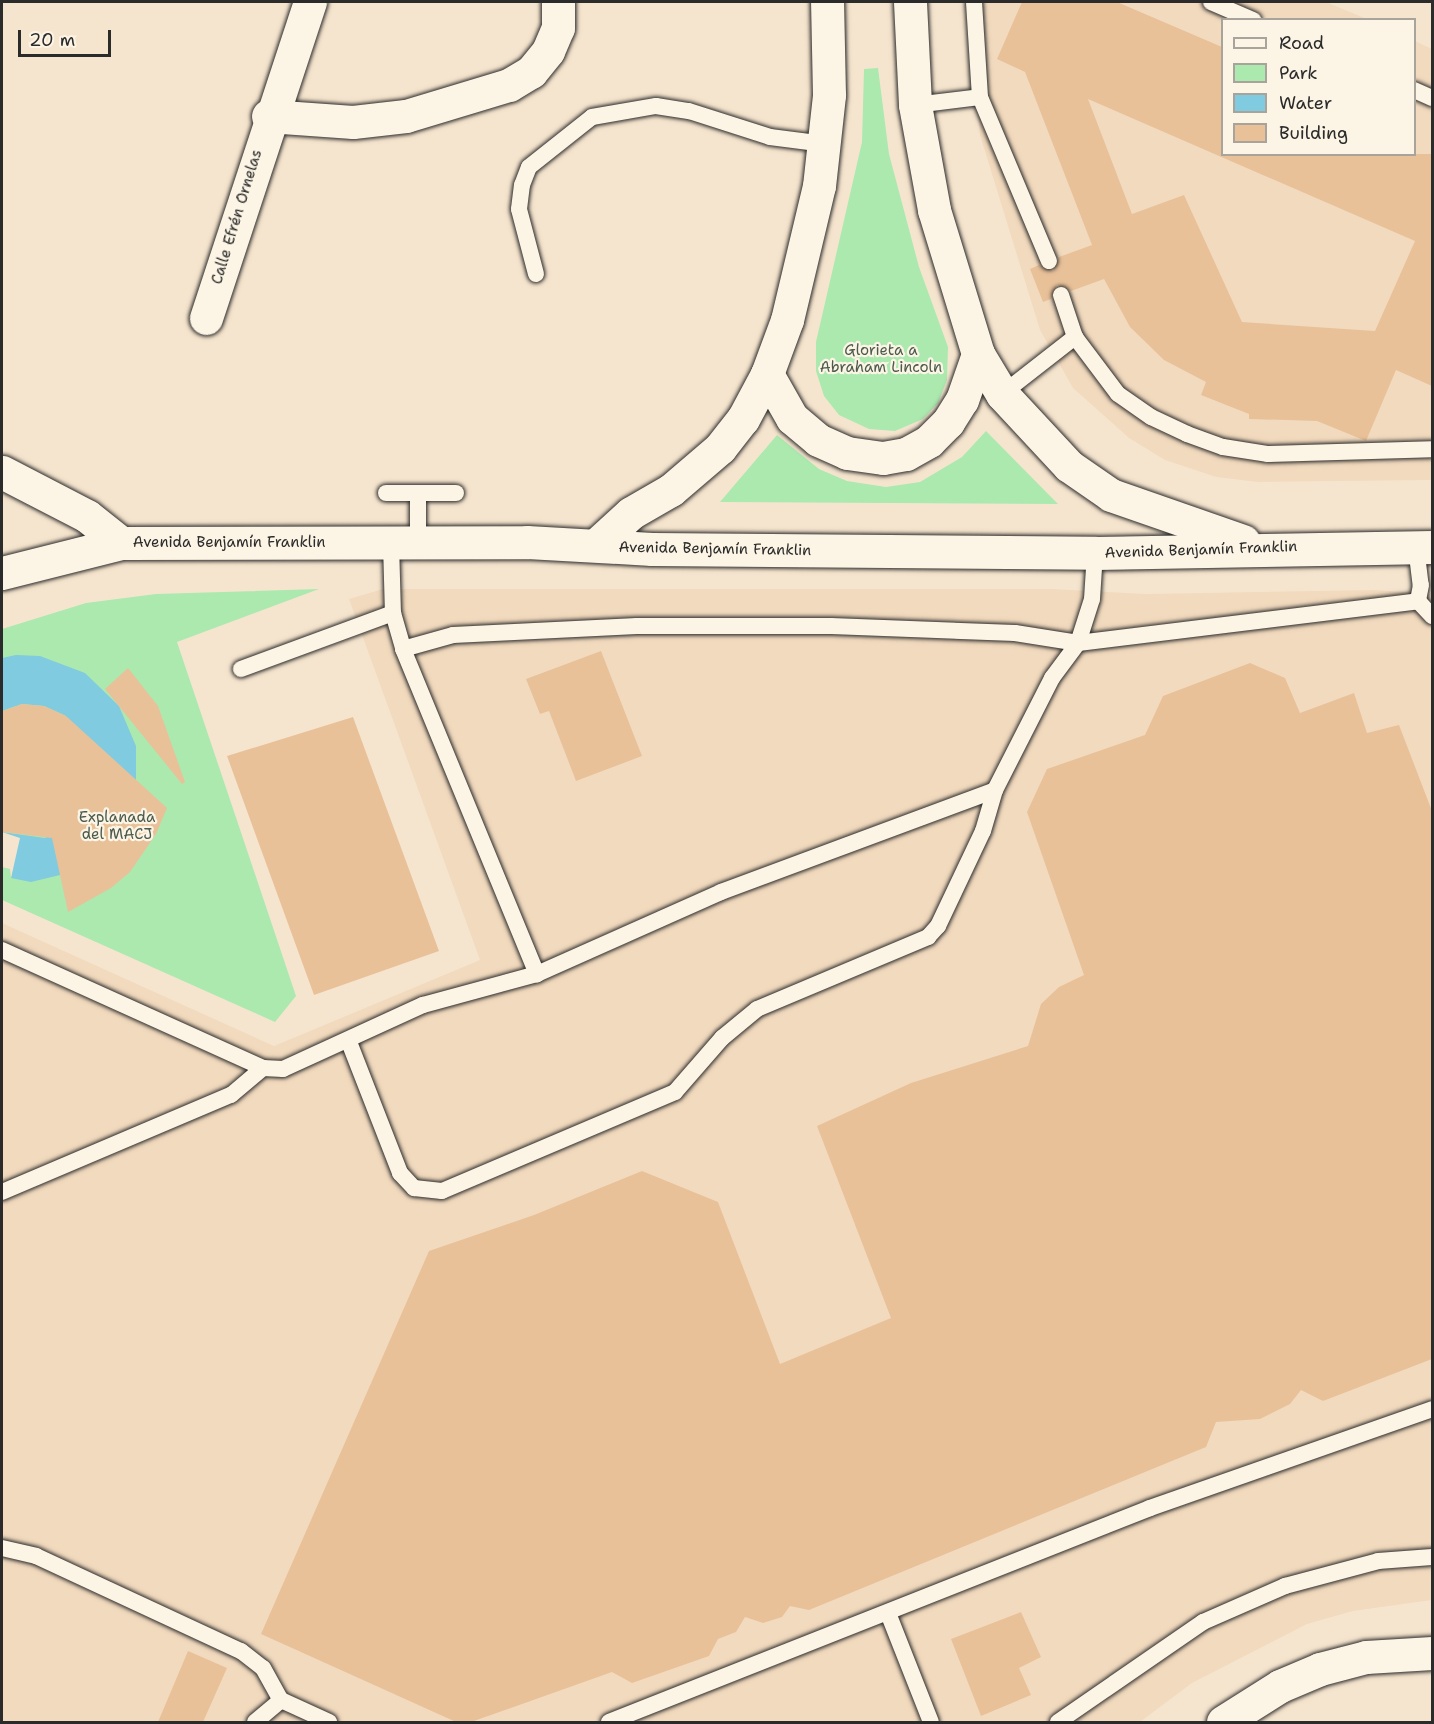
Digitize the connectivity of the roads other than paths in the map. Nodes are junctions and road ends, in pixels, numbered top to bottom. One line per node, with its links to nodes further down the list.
1 (310, 2): 12 (main road, Calle Efrén Ornelas)
2 (558, 2): 12 (main road)
3 (827, 2): 13 (main road)
4 (910, 2): 11 (main road)
5 (974, 2): 9 (lane)
6 (1211, 2): 7 (lane)
7 (1247, 18)
8 (1416, 91): 10 (lane)
9 (980, 97): 11 (lane); 14 (lane)
10 (1432, 98)
11 (915, 105): 19 (main road)
12 (268, 116): 17 (main road, Calle Efrén Ornelas)
13 (825, 144): 15 (lane); 20 (main road)
14 (1049, 261)
15 (536, 274)
16 (1061, 295): 18 (lane)
17 (206, 318)
18 (1075, 337): 21 (lane); 22 (lane)
19 (978, 354): 20 (main road); 21 (main road)
20 (767, 374): 29 (main road)
21 (1002, 394): 31 (main road)
22 (1432, 449)
23 (2, 472): 27 (main road)
24 (386, 493): 25 (lane)
25 (418, 493): 26 (lane); 28 (lane)
26 (456, 493)
27 (121, 543): 28 (main road, Avenida Benjamín Franklin); 33 (main road, Avenida Benjamín Franklin)
28 (405, 543): 29 (main road, Avenida Benjamín Franklin); 35 (lane)
29 (596, 545): 32 (main road, Avenida Benjamín Franklin)
30 (1424, 547): 31 (main road, Avenida Benjamín Franklin); 34 (lane)
31 (1267, 549): 32 (main road, Avenida Benjamín Franklin)
32 (1095, 553): 37 (lane)
33 (2, 573)
34 (1418, 601): 36 (lane); 37 (lane)
35 (393, 613): 38 (lane); 39 (lane)
36 (1432, 616)
37 (1078, 643): 38 (lane); 40 (lane)
38 (403, 649): 42 (lane)
39 (241, 669)
40 (995, 790): 42 (lane); 43 (lane)
41 (2, 950): 44 (lane)
42 (537, 974): 43 (lane)
43 (349, 1042): 44 (lane)
44 (263, 1068): 45 (lane)
45 (2, 1192)
46 (1432, 1409): 49 (lane)
47 (2, 1548): 51 (lane)
48 (1432, 1557): 56 (lane)
49 (888, 1613): 54 (lane); 55 (lane)
50 (1432, 1653): 57 (main road)
51 (281, 1700): 52 (lane); 53 (lane)
52 (255, 1722)
53 (329, 1722)
54 (609, 1722)
55 (931, 1722)
56 (1058, 1722)
57 (1223, 1722)

